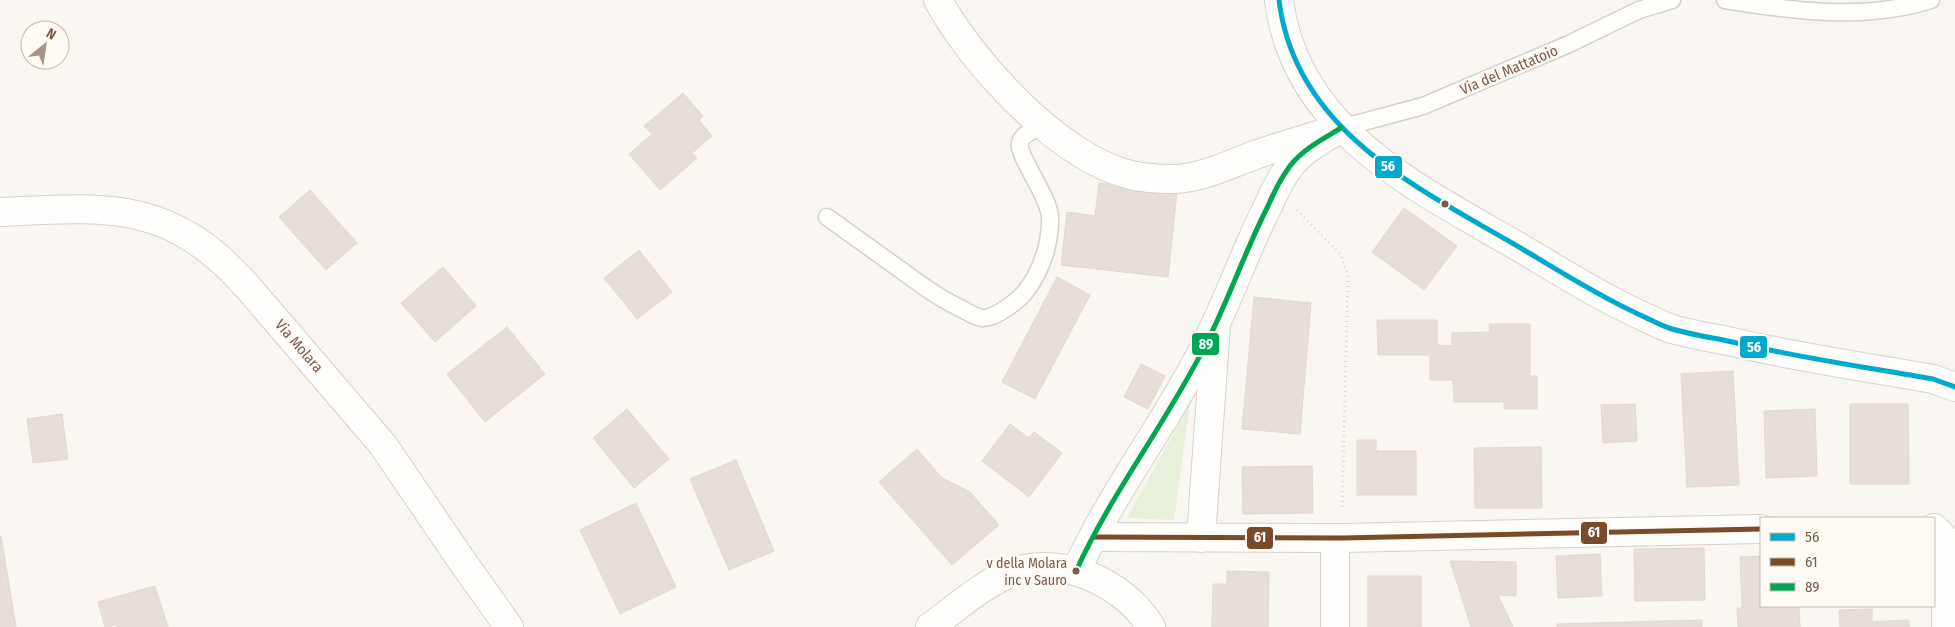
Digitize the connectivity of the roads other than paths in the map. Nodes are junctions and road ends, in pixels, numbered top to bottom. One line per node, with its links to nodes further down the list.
1 (938, 0): 6 (street)
2 (1279, 0): 7 (street)
3 (1672, 0): 7 (lane, Via del Mattatoio)
4 (1725, 0): 5 (lane)
5 (1931, 0)
6 (1044, 126): 7 (street); 9 (lane)
7 (1341, 128): 10 (street); 11 (street)
8 (0, 212): 18 (street, Via Molara)
9 (827, 216)
10 (1216, 324): 14 (street); 15 (street)
11 (1955, 387)
12 (1760, 529): 16 (street)
13 (1936, 529): 22 (street)
14 (1093, 537): 15 (street); 17 (street)
15 (1201, 538): 16 (street)
16 (1338, 538): 21 (street)
17 (1076, 571): 19 (street); 20 (street)
18 (509, 627)
19 (930, 627)
20 (1152, 627)
21 (1335, 627)
22 (1946, 627)

